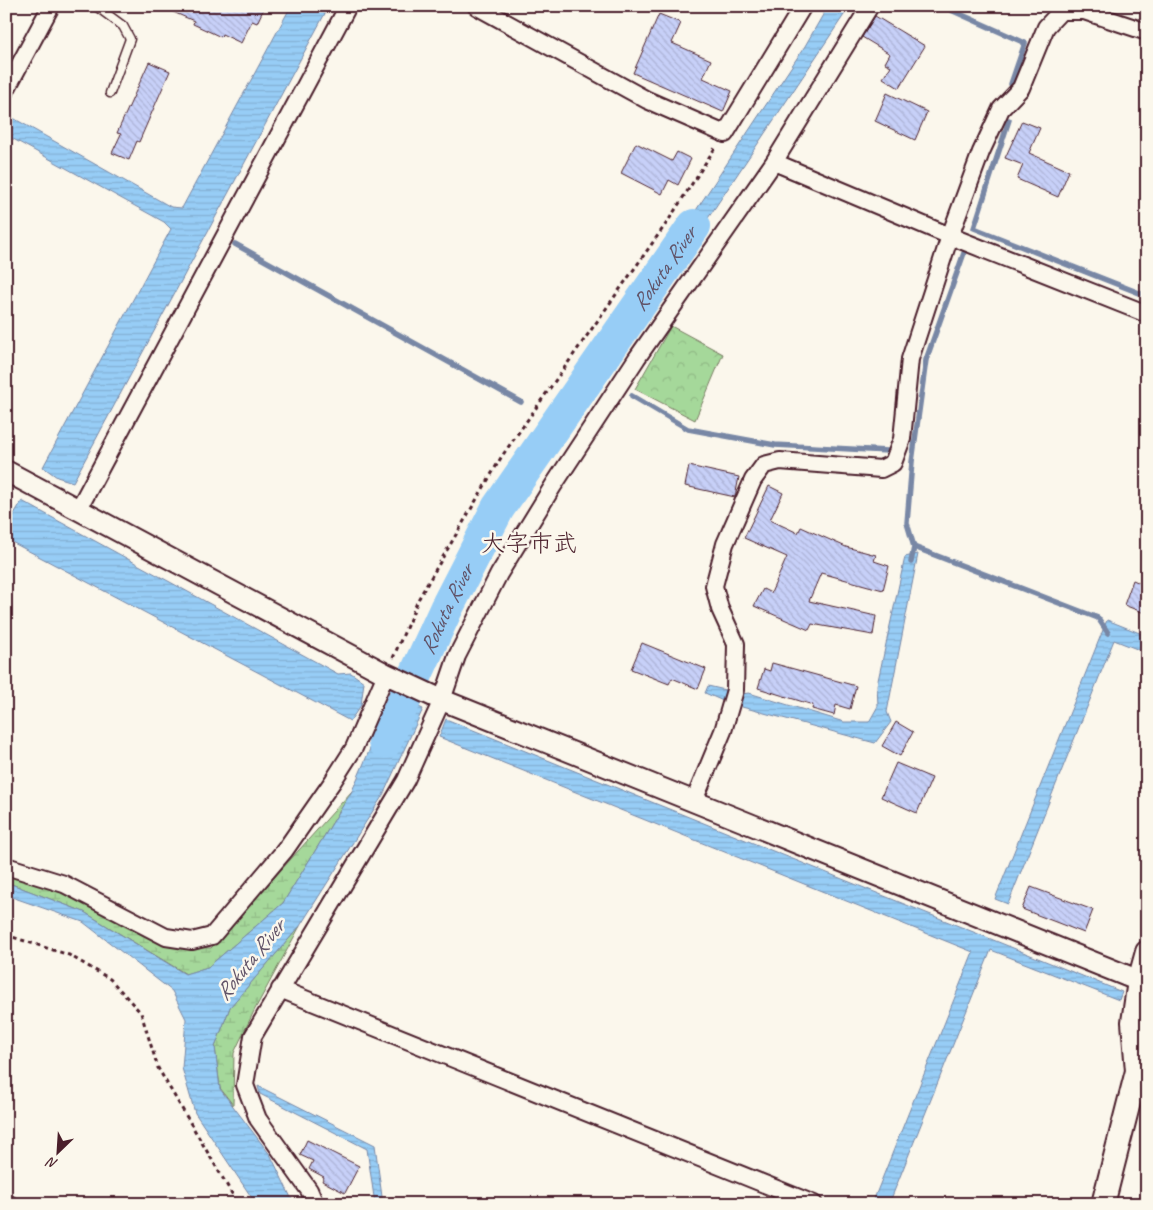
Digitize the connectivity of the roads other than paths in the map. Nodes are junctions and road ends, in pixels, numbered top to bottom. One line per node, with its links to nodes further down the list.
1 (51, 6): 8 (street)
2 (96, 6): 9 (lane)
3 (348, 6): 14 (street)
4 (476, 6): 5 (street)
5 (803, 6)
6 (870, 6): 10 (street)
7 (1147, 32): 11 (street)
8 (6, 90)
9 (110, 93)
10 (774, 162): 11 (street); 16 (street)
11 (950, 236): 12 (street); 17 (street)
12 (1147, 314)
13 (6, 472): 14 (street)
14 (78, 510): 15 (street)
15 (386, 674): 16 (street); 18 (street)
16 (442, 700): 17 (street); 21 (street)
17 (694, 802): 20 (street)
18 (6, 866)
19 (1147, 952): 20 (main road)
20 (1143, 982): 24 (main road)
21 (280, 989): 22 (street); 23 (street)
22 (315, 1204)
23 (814, 1204)
24 (1103, 1204)

